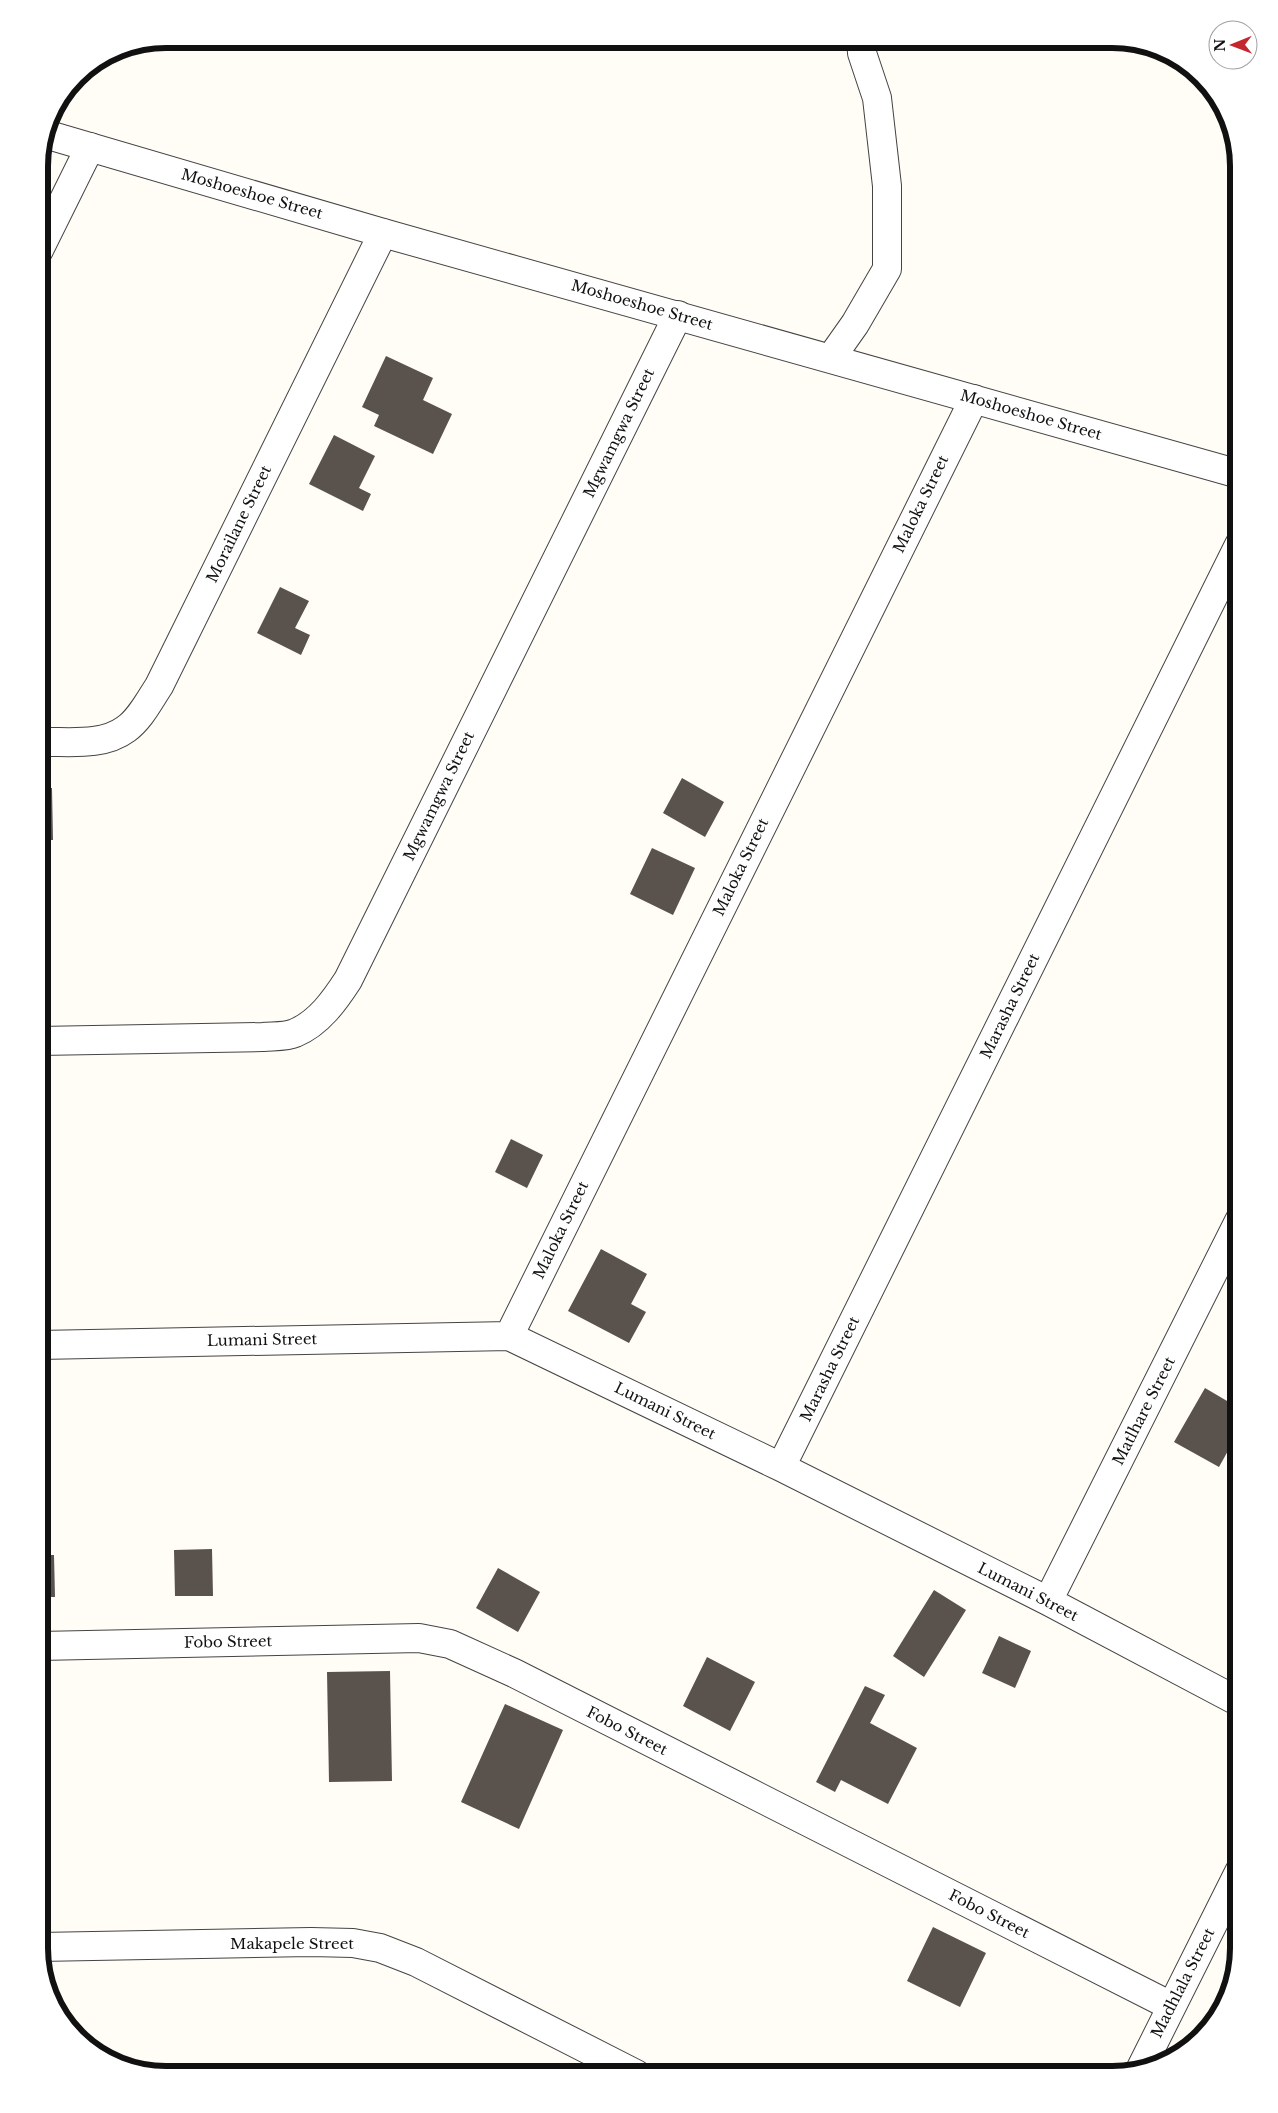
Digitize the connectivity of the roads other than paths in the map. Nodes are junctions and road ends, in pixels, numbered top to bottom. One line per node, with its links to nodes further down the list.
1 (862, 48): 7 (street)
2 (52, 136): 3 (street, Moshoeshoe Street)
3 (90, 147): 4 (street); 5 (street, Moshoeshoe Street)
4 (48, 232)
5 (383, 233): 6 (street, Moshoeshoe Street); 11 (street, Morailane Street)
6 (678, 315): 7 (street, Moshoeshoe Street); 12 (street, Mgwamgwa Street)
7 (831, 358): 8 (street, Moshoeshoe Street)
8 (974, 399): 9 (street, Moshoeshoe Street); 14 (street, Maloka Street)
9 (1230, 471)
10 (1230, 563): 16 (street, Marasha Street)
11 (48, 742)
12 (48, 1041)
13 (1230, 1239): 17 (street, Matlhare Street)
14 (508, 1336): 15 (street, Lumani Street); 16 (street, Lumani Street)
15 (48, 1345)
16 (781, 1467): 17 (street, Lumani Street)
17 (1048, 1601): 19 (street, Lumani Street)
18 (48, 1646): 22 (street, Fobo Street)
19 (1230, 1697)
20 (1230, 1890): 22 (street, Madhlala Street)
21 (48, 1947): 24 (street, Makapele Street)
22 (1171, 2006): 23 (street, Madhlala Street)
23 (1144, 2061)
24 (619, 2065)

